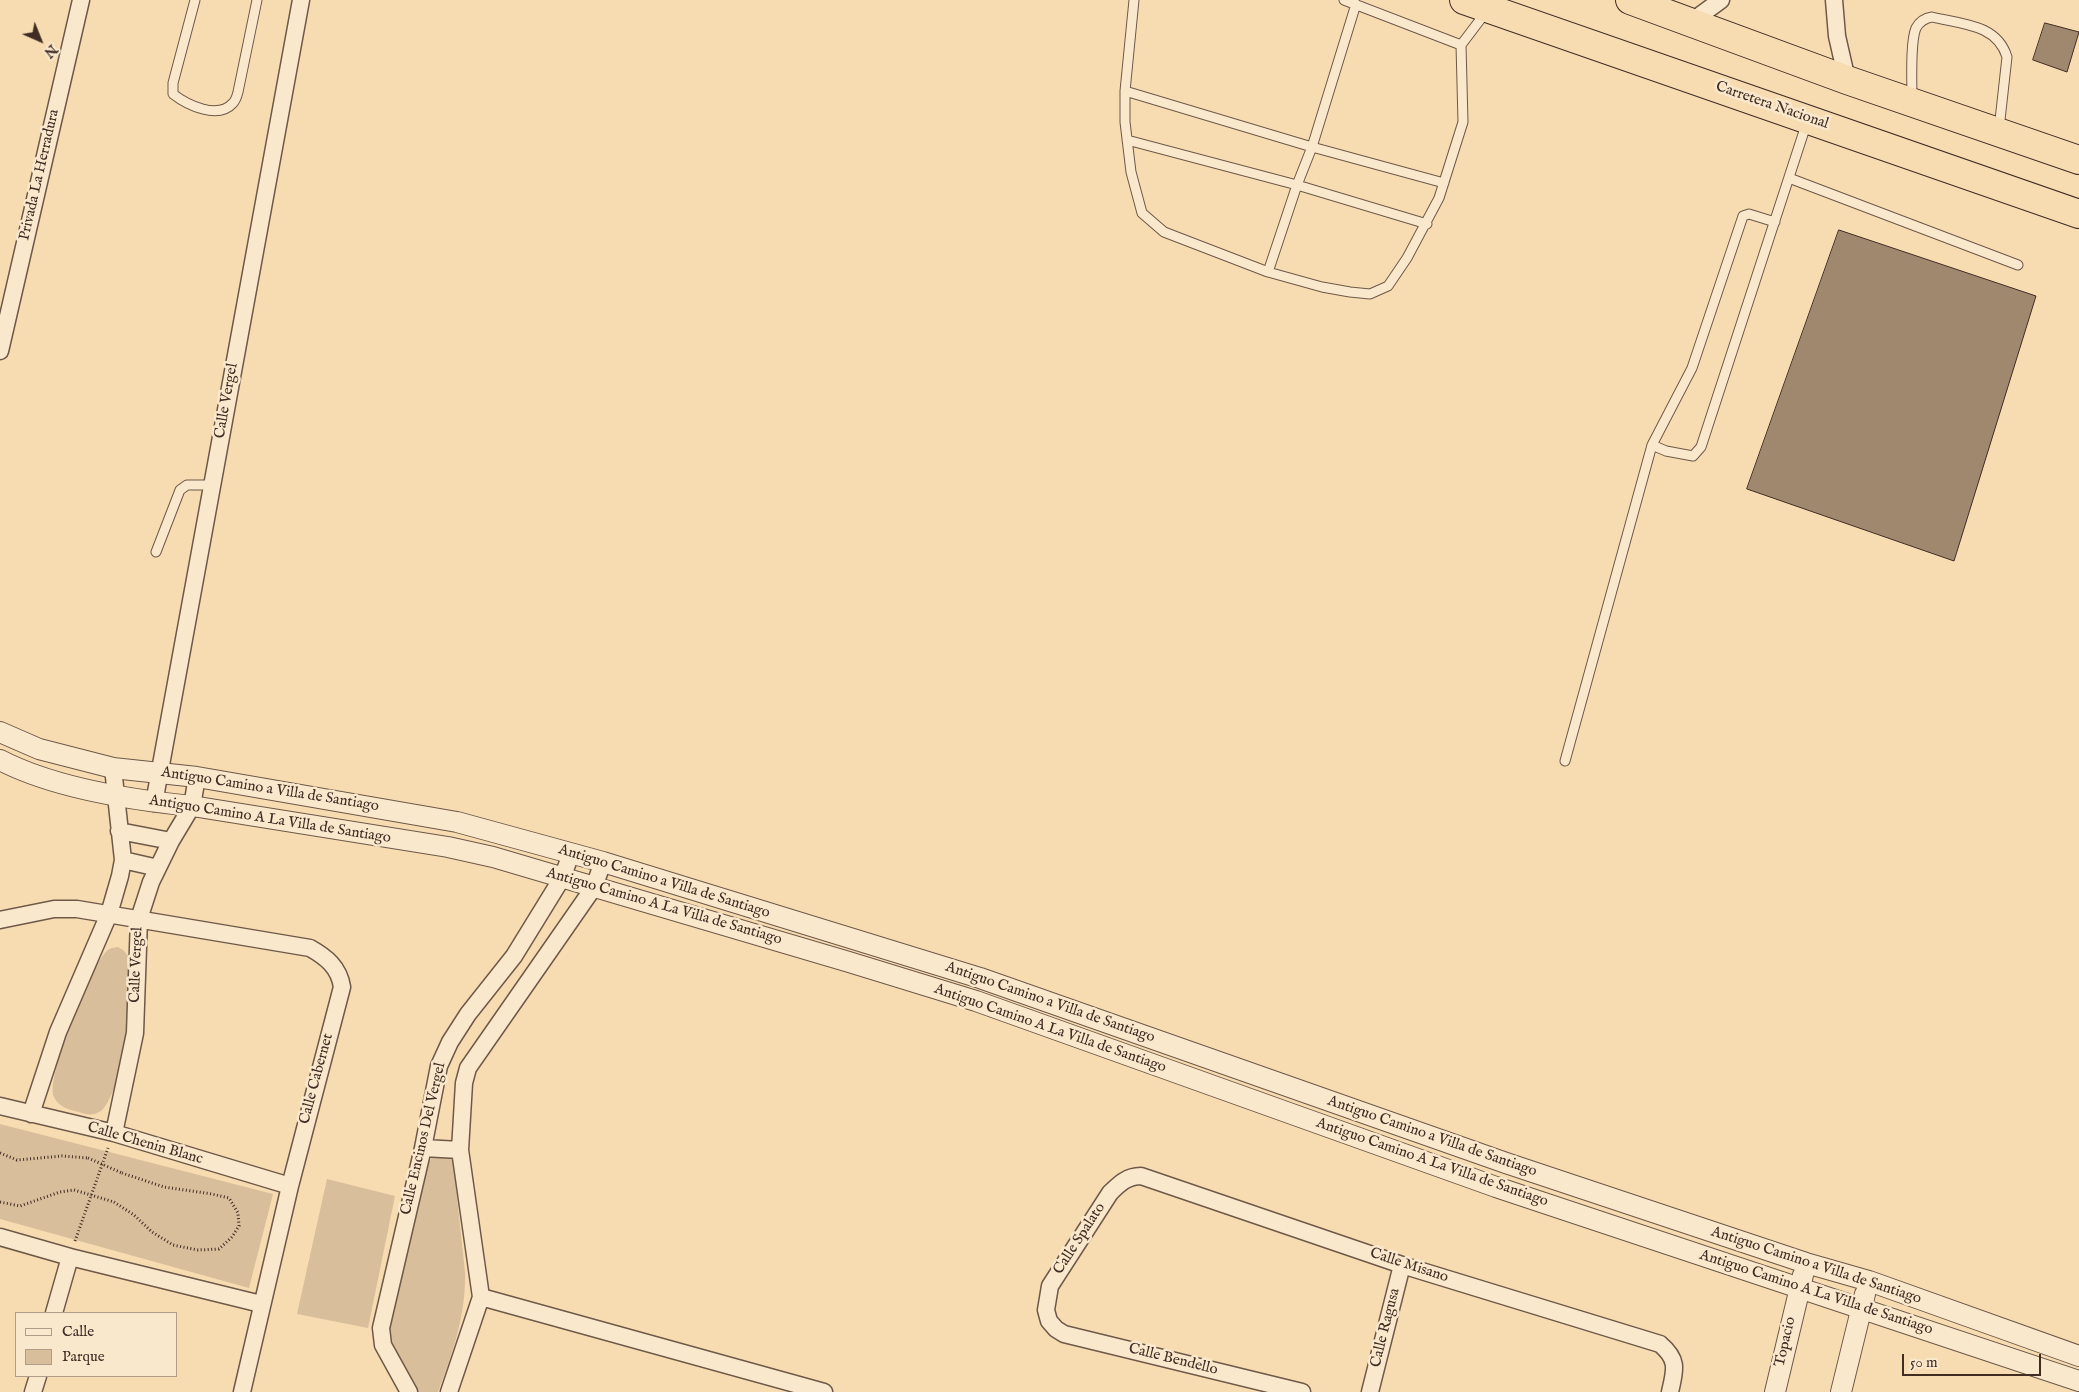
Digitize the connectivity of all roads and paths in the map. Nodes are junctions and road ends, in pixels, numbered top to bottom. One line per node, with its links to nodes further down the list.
1 (81, 0): 30 (street, Privada La Herradura)
2 (195, 0): 3 (lane)
3 (257, 0)
4 (301, 0): 32 (street, Calle Vergel)
5 (1134, 0): 15 (lane)
6 (1344, 0): 10 (lane)
7 (1630, 0): 12 (highway)
8 (1721, 0): 12 (street)
9 (1834, 0): 14 (street)
10 (1356, 4): 13 (lane); 20 (lane)
11 (1476, 4): 13 (lane); 17 (highway, Carretera Nacional)
12 (1691, 22): 14 (highway)
13 (1462, 45): 23 (lane)
14 (1847, 80): 16 (highway)
15 (1125, 91): 19 (lane); 20 (lane)
16 (1912, 102): 18 (highway); 18 (lane)
17 (1808, 119): 22 (lane); 25 (highway, Carretera Nacional)
18 (1998, 132): 21 (highway)
19 (1127, 140): 24 (lane); 29 (lane)
20 (1312, 147): 23 (lane); 24 (lane)
21 (2079, 160)
22 (1789, 178): 26 (lane); 28 (lane)
23 (1444, 183): 27 (lane)
24 (1297, 185): 27 (lane); 29 (lane)
25 (2079, 214)
26 (1775, 222): 31 (lane); 31 (lane)
27 (1427, 224): 29 (lane)
28 (2018, 265)
29 (1268, 272)
30 (0, 351)
31 (1652, 445): 36 (lane)
32 (211, 485): 33 (lane); 38 (street, Calle Vergel)
33 (156, 552)
34 (0, 732): 37 (street, Antiguo Camino a Villa de Santiago)
35 (0, 760): 40 (street, Antiguo Camino A La Villa de Santiago)
36 (1565, 762)
37 (113, 768): 38 (street, Antiguo Camino a Villa de Santiago); 40 (street)
38 (159, 772): 39 (street, Antiguo Camino a Villa de Santiago); 41 (street, Calle Vergel)
39 (197, 777): 42 (street, Calle Vergel); 45 (street, Antiguo Camino a Villa de Santiago)
40 (117, 796): 41 (street, Antiguo Camino A La Villa de Santiago); 43 (street)
41 (154, 802): 42 (street, Antiguo Camino A La Villa de Santiago)
42 (192, 806): 44 (street, Calle Vergel); 49 (street, Antiguo Camino A La Villa de Santiago)
43 (119, 831): 44 (street); 46 (street)
44 (171, 841): 48 (street, Calle Vergel)
45 (570, 854): 47 (street, Antiguo Camino a Villa de Santiago); 49 (street, Calle Encinos Del Vergel)
46 (123, 860): 48 (street); 51 (street)
47 (603, 862): 50 (street, Calle Encinos Del Vergel); 65 (street, Antiguo Camino a Villa de Santiago)
48 (158, 868): 52 (street, Calle Vergel)
49 (562, 878): 50 (street, Antiguo Camino A La Villa de Santiago); 57 (street, Calle Encinos Del Vergel)
50 (594, 886): 58 (street, Calle Encinos Del Vergel); 68 (street, Antiguo Camino A La Villa de Santiago)
51 (109, 914): 52 (street, Calle Cabernet); 53 (street, Calle Cabernet); 55 (street)
52 (139, 919): 56 (street, Calle Vergel); 61 (street, Calle Cabernet)
53 (0, 920)
54 (0, 1106): 55 (street, Calle Chenin Blanc)
55 (31, 1114): 56 (street, Calle Chenin Blanc)
56 (114, 1133): 61 (street, Calle Chenin Blanc); 64 (path)
57 (423, 1148): 58 (street); 79 (street, Calle Encinos Del Vergel)
58 (460, 1150): 69 (street, Calle Encinos Del Vergel)
59 (0, 1153): 62 (path, bridge)
60 (1141, 1176): 66 (street, Calle Misano); 73 (street, Calle Spalato)
61 (290, 1186): 70 (street, Calle Cabernet)
62 (0, 1202)
63 (0, 1237): 64 (street)
64 (70, 1257): 70 (street); 72 (street)
65 (1806, 1263): 67 (street, Antiguo Camino a Villa de Santiago); 68 (street, Topacio)
66 (1402, 1265): 83 (street, Calle Ragusa); 84 (street, Calle Misano)
67 (1869, 1281): 71 (street); 74 (street, Antiguo Camino a Villa de Santiago)
68 (1799, 1287): 71 (street, Antiguo Camino A La Villa de Santiago); 85 (street, Topacio)
69 (481, 1297): 80 (street, Calle Encinos Del Vergel); 81 (street)
70 (262, 1304): 78 (street, Calle Cabernet)
71 (1862, 1308): 76 (street, Antiguo Camino A La Villa de Santiago); 86 (street)
72 (54, 1312)
73 (1049, 1321): 82 (street, Calle Bendello)
74 (2079, 1356)
75 (38, 1377): 77 (street)
76 (2079, 1381)
77 (33, 1392)
78 (242, 1392)
79 (409, 1392)
80 (449, 1392)
81 (824, 1392)
82 (1302, 1392)
83 (1369, 1392)
84 (1670, 1392)
85 (1775, 1392)
86 (1842, 1392)

